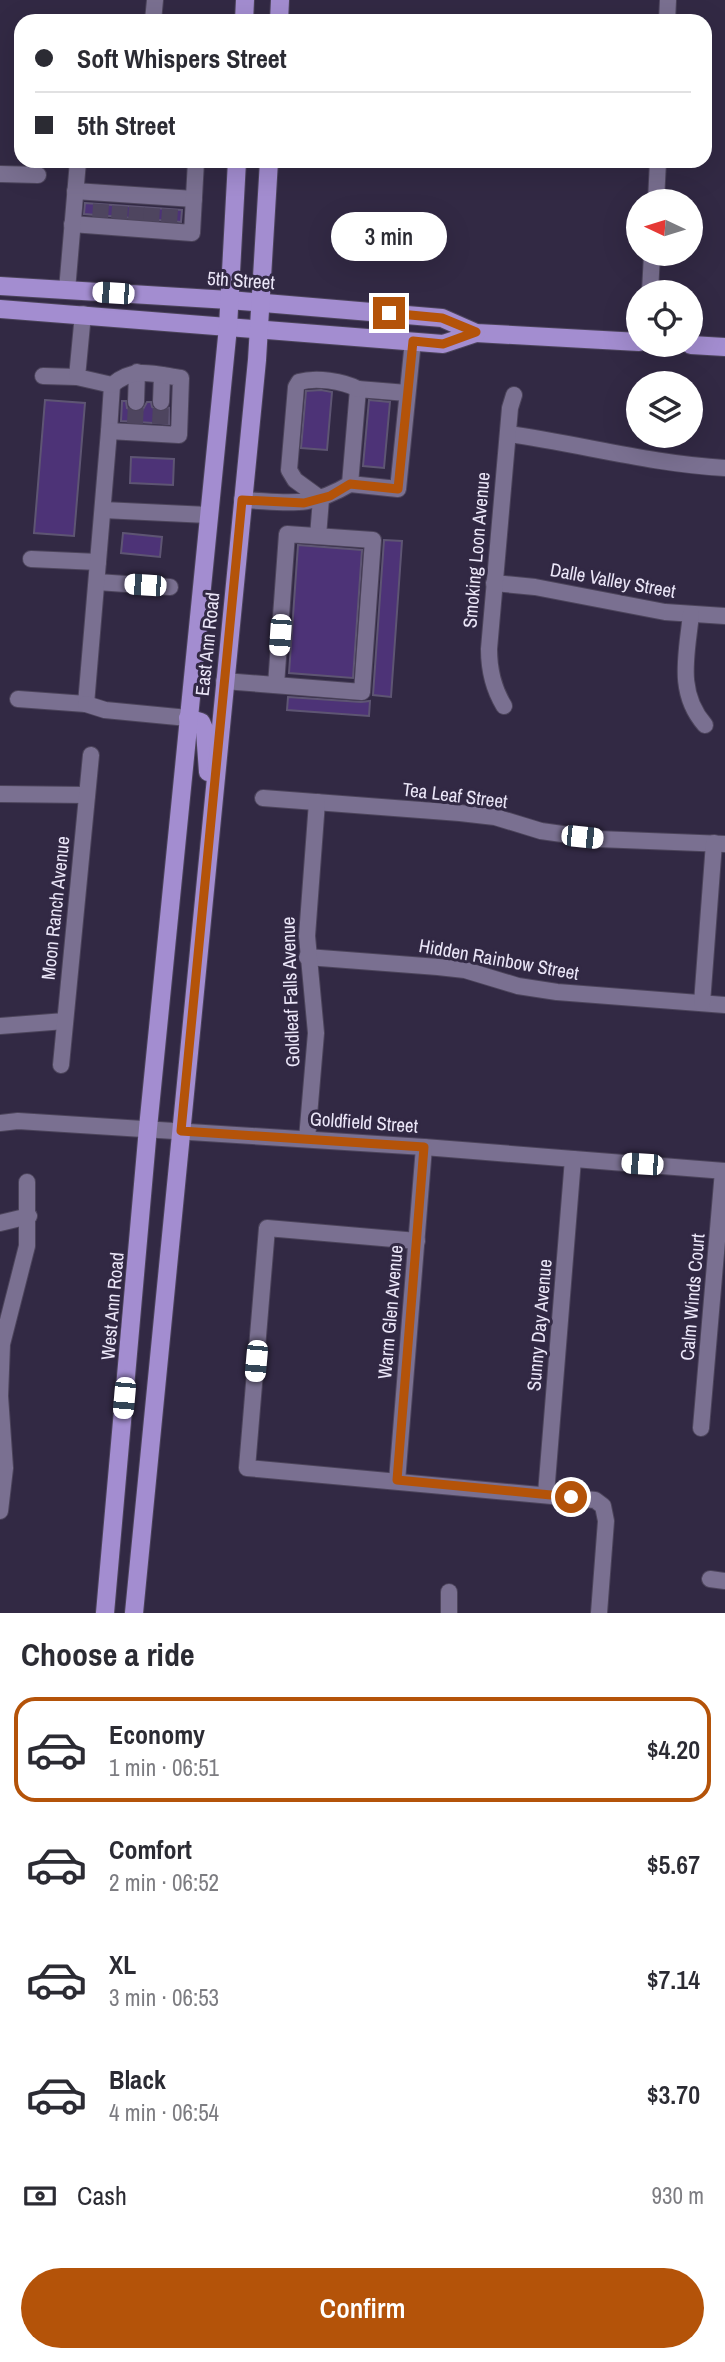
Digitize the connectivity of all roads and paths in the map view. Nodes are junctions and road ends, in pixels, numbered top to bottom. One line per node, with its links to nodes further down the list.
1 (77, 168): 9 (street)
2 (196, 168): 10 (street)
3 (237, 168): 17 (main road, East Ann Road)
4 (270, 168): 18 (main road, East Ann Road)
5 (658, 168): 8 (street)
6 (0, 174): 7 (street)
7 (38, 175)
8 (657, 189)
9 (75, 191): 11 (street); 14 (street)
10 (194, 199): 13 (street); 13 (street)
11 (100, 211): 12 (street); 12 (street); 14 (street)
12 (136, 213): 13 (street); 13 (street)
13 (170, 215)
14 (72, 224): 16 (street)
15 (0, 286): 16 (main road, 5th Street)
16 (67, 290): 17 (main road, 5th Street)
17 (229, 300): 18 (main road, 5th Street); 21 (main road, East Ann Road)
18 (261, 303): 22 (main road, East Ann Road); 23 (main road, 5th Street)
19 (0, 309): 20 (main road, 5th Street)
20 (83, 314): 21 (main road, 5th Street); 31 (street)
21 (228, 327): 22 (main road, 5th Street); 45 (main road, East Ann Road)
22 (259, 330): 24 (main road, 5th Street); 43 (main road, East Ann Road)
23 (476, 332): 24 (main road, 5th Street); 25 (main road, 5th Street)
24 (413, 341): 34 (street)
25 (626, 341)
26 (703, 345): 27 (main road)
27 (725, 346)
28 (137, 372): 29 (street); 32 (street); 36 (street)
29 (162, 375): 37 (street); 38 (street)
30 (43, 376): 31 (street)
31 (77, 377): 32 (street)
32 (112, 385): 38 (street)
33 (358, 389): 34 (street); 41 (street); 42 (street)
34 (407, 393): 41 (street)
35 (514, 395): 39 (street, Smoking Loon Avenue)
36 (136, 402)
37 (161, 402)
38 (109, 431): 44 (street)
39 (508, 434): 40 (street); 50 (street, Smoking Loon Avenue)
40 (725, 468)
41 (350, 484): 42 (street)
42 (321, 499): 43 (street); 46 (street)
43 (242, 500): 54 (main road, East Ann Road)
44 (103, 510): 45 (street); 48 (street)
45 (208, 515): 59 (main road, East Ann Road)
46 (318, 536): 55 (street); 55 (street)
47 (31, 559): 48 (street)
48 (98, 562): 49 (street)
49 (97, 582): 51 (street); 57 (street)
50 (494, 583): 52 (street, Dalle Valley Street); 58 (street, Smoking Loon Avenue)
51 (170, 587)
52 (691, 614): 53 (street, Dalle Valley Street); 60 (street)
53 (725, 616)
54 (224, 681): 55 (street); 66 (main road, East Ann Road)
55 (276, 685)
56 (18, 699): 57 (street)
57 (86, 704): 59 (street)
58 (504, 706)
59 (188, 718): 66 (main road); 75 (main road, East Ann Road)
60 (705, 725)
61 (91, 755): 63 (street, Moon Ranch Avenue)
62 (0, 794): 63 (street)
63 (87, 795): 71 (street, Moon Ranch Avenue)
64 (263, 798): 65 (street, Tea Leaf Street)
65 (317, 802): 67 (street, Tea Leaf Street); 68 (street, Goldleaf Falls Avenue)
66 (212, 810): 76 (main road, East Ann Road)
67 (719, 843): 69 (street)
68 (307, 957): 69 (street, Hidden Rainbow Street); 77 (street, Goldleaf Falls Avenue)
69 (702, 1003): 70 (street, Hidden Rainbow Street)
70 (725, 1005)
71 (65, 1021): 72 (street); 73 (street, Moon Ranch Avenue)
72 (0, 1026)
73 (61, 1065)
74 (0, 1123): 75 (street, Goldfield Street)
75 (148, 1129): 76 (street, Goldfield Street); 90 (main road, West Ann Road)
76 (181, 1131): 77 (street, Goldfield Street); 91 (main road)
77 (307, 1139): 78 (street, Goldfield Street)
78 (424, 1147): 79 (street, Goldfield Street); 84 (street, Warm Glen Avenue)
79 (573, 1159): 80 (street, Goldfield Street); 87 (street, Sunny Day Avenue)
80 (724, 1171): 85 (street, Calm Winds Court)
81 (27, 1182): 82 (street)
82 (29, 1216): 83 (street); 88 (street)
83 (0, 1223)
84 (416, 1241): 86 (street, Warm Glen Avenue); 86 (street)
85 (701, 1427)
86 (397, 1480): 87 (street)
87 (546, 1494): 93 (street)
88 (0, 1511)
89 (449, 1592): 92 (street)
90 (105, 1613)
91 (134, 1613)
92 (449, 1613)
93 (599, 1613)

